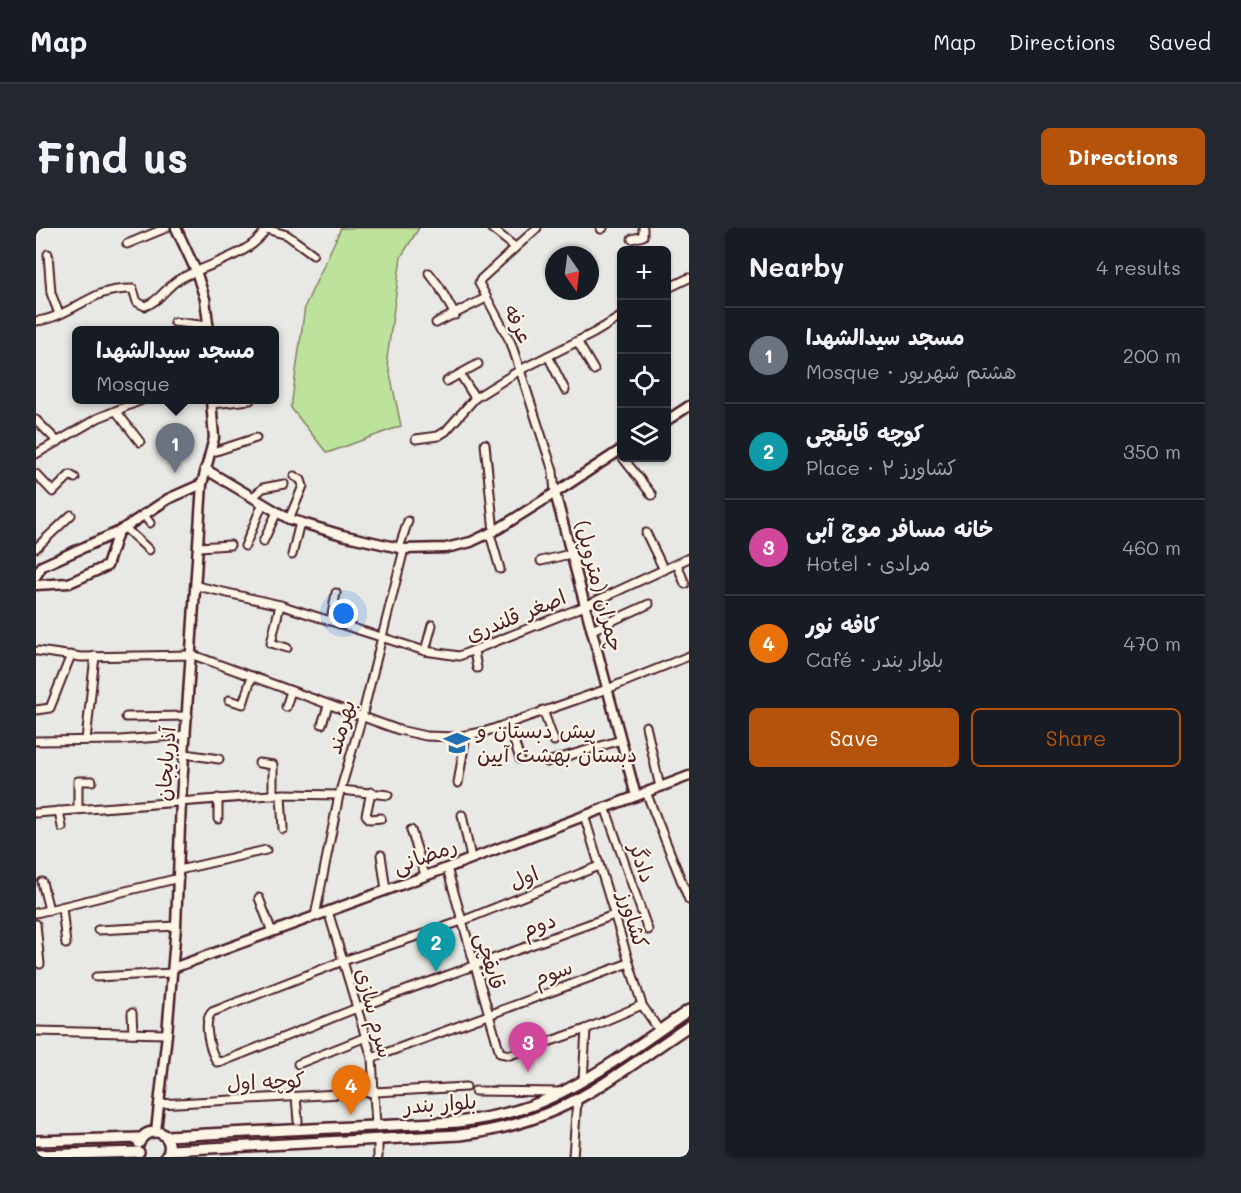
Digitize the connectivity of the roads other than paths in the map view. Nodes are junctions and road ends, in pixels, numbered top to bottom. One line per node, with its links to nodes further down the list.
1 (166, 228): 8 (street)
2 (176, 228): 12 (street)
3 (266, 228): 11 (street); 12 (street)
4 (490, 228): 9 (street)
5 (537, 228): 9 (street, عرفه)
6 (643, 228): 7 (street)
7 (632, 239)
8 (127, 244)
9 (515, 248): 16 (street, عرفه)
10 (48, 254): 17 (street)
11 (314, 254)
12 (196, 271): 17 (street); 24 (street)
13 (429, 273): 18 (street)
14 (689, 278): 15 (street)
15 (671, 287)
16 (486, 298): 18 (street); 28 (street, عرفه)
17 (59, 314): 20 (street)
18 (455, 315): 22 (street)
19 (617, 318): 25 (street)
20 (36, 321)
21 (174, 322): 23 (street)
22 (436, 323)
23 (197, 326)
24 (209, 326)
25 (577, 341): 26 (street); 29 (street)
26 (548, 356): 28 (street); 32 (street)
27 (478, 364): 30 (street)
28 (519, 370): 33 (street, عرفه); 55 (street)
29 (594, 370)
30 (460, 374): 31 (street); 33 (street)
31 (447, 381)
32 (565, 390)
33 (475, 398): 41 (street, عرفه)
34 (131, 404): 37 (street)
35 (212, 404): 45 (street, آذربایجان)
36 (689, 406): 38 (street)
37 (116, 411): 42 (street); 43 (street)
38 (671, 418)
39 (36, 420): 42 (street)
40 (256, 438): 45 (street)
41 (416, 439)
42 (58, 442): 46 (street)
43 (140, 442)
44 (485, 444): 67 (street)
45 (210, 453): 49 (street, آذربایجان)
46 (36, 454)
47 (617, 455): 55 (street)
48 (628, 462): 56 (street)
49 (206, 469): 53 (street, آذربایجان); 57 (street)
50 (36, 474): 52 (street)
51 (294, 476): 62 (street)
52 (75, 478)
53 (202, 484): 60 (street); 72 (street, آذربایجان)
54 (284, 484): 57 (street)
55 (555, 493): 67 (street); 76 (street, چمران (متروپل))
56 (652, 495)
57 (253, 497): 58 (street)
58 (263, 503): 59 (street); 71 (street)
59 (277, 512): 62 (street); 69 (street)
60 (143, 514): 65 (street); 66 (street)
61 (71, 515): 73 (street)
62 (289, 519): 64 (street)
63 (408, 520): 74 (street, بهرمند)
64 (300, 522): 74 (street); 77 (street)
65 (150, 523)
66 (121, 529): 75 (street); 83 (street); 85 (street)
67 (492, 533): 74 (street); 81 (street)
68 (646, 533): 82 (street)
69 (263, 542)
70 (230, 545): 72 (street)
71 (245, 546)
72 (199, 547): 86 (street, آذربایجان)
73 (36, 548)
74 (402, 549): 94 (street, بهرمند)
75 (149, 550)
76 (570, 554): 79 (street); 90 (street, چمران (متروپل))
77 (292, 555)
78 (689, 558): 80 (street, اصغر قلندری)
79 (541, 561)
80 (677, 564): 82 (street, اصغر قلندری); 84 (street)
81 (500, 569)
82 (664, 570): 90 (street, اصغر قلندری)
83 (36, 576)
84 (685, 584)
85 (36, 585)
86 (197, 586): 89 (street); 99 (street, آذربایجان)
87 (336, 593): 91 (street)
88 (649, 604): 93 (street)
89 (280, 605): 91 (street); 95 (street)
90 (585, 606): 93 (street, چمران (متروپل)); 98 (street, اصغر قلندری)
91 (331, 620): 94 (street)
92 (432, 625): 97 (street)
93 (592, 630): 105 (street, چمران (متروپل))
94 (382, 638): 97 (street); 114 (street, بهرمند)
95 (287, 648)
96 (38, 651): 100 (street)
97 (425, 651): 98 (street, اصغر قلندری)
98 (474, 651): 103 (street)
99 (192, 655): 101 (street); 104 (street); 112 (street, آذربایجان)
100 (71, 656): 101 (street); 110 (street)
101 (95, 656): 120 (street)
102 (689, 656): 105 (street)
103 (477, 668)
104 (252, 676): 106 (street); 107 (street)
105 (607, 689): 111 (street); 121 (street, چمران (متروپل))
106 (291, 691): 108 (street); 109 (street)
107 (229, 700)
108 (328, 706): 114 (street); 116 (street)
109 (286, 707)
110 (36, 710)
111 (543, 710): 115 (street); 123 (street)
112 (188, 716): 113 (street); 118 (street, آذربایجان)
113 (126, 717)
114 (362, 717): 119 (street); 133 (street, بهرمند)
115 (508, 723): 119 (street); 126 (street)
116 (322, 724)
117 (646, 726): 132 (street)
118 (186, 735): 120 (street); 124 (street, آذربایجان)
119 (466, 735): 131 (street)
120 (86, 740): 122 (street)
121 (621, 740): 127 (street); 139 (street, چمران (متروپل))
122 (36, 741)
123 (554, 741)
124 (185, 754): 125 (street); 141 (street, آذربایجان)
125 (219, 759)
126 (520, 759)
127 (547, 762)
128 (259, 763): 136 (street)
129 (689, 776): 132 (street, رمضانی)
130 (92, 781): 143 (street)
131 (458, 783)
132 (660, 787): 135 (street, رمضانی)
133 (340, 792): 134 (street); 137 (street); 169 (street, بهرمند)
134 (371, 792): 138 (street); 148 (street)
135 (646, 792): 139 (street, رمضانی); 163 (street)
136 (273, 795): 137 (street); 140 (street)
137 (281, 795): 151 (street)
138 (388, 795)
139 (636, 796): 142 (street, رمضانی)
140 (218, 798): 141 (street); 149 (street)
141 (181, 801): 143 (street); 158 (street, آذربایجان)
142 (605, 807): 147 (street, رمضانی); 174 (street, دادگر)
143 (78, 809): 144 (street)
144 (59, 811): 145 (street); 150 (street)
145 (36, 813)
146 (462, 814): 155 (street)
147 (584, 815): 155 (street, رمضانی); 156 (street, کشاورز)
148 (381, 818)
149 (218, 819)
150 (62, 827)
151 (283, 829)
152 (411, 830): 159 (street)
153 (266, 850): 158 (street)
154 (381, 855): 161 (street)
155 (471, 858): 157 (street, رمضانی)
156 (599, 866): 168 (street, کشاورز); 170 (street, اول)
157 (447, 868): 159 (street, رمضانی); 170 (street, قایقچی)
158 (179, 874): 164 (street); 172 (street, آذربایجان)
159 (425, 875): 161 (street, رمضانی)
160 (42, 882): 165 (street)
161 (386, 890): 166 (street, رمضانی)
162 (259, 898): 175 (street)
163 (689, 900)
164 (62, 907): 165 (street); 176 (street)
165 (49, 910): 167 (street)
166 (328, 911): 169 (street, رمضانی); 177 (street, سرم سازی)
167 (36, 913)
168 (614, 915): 178 (street, کشاورز); 180 (street, دوم)
169 (315, 916): 175 (street, رمضانی)
170 (462, 921): 177 (street, اول); 180 (street, قایقچی)
171 (36, 924): 179 (street)
172 (176, 926): 173 (street); 181 (street, آذربایجان)
173 (98, 930)
174 (648, 930)
175 (272, 932): 181 (street, رمضانی)
176 (66, 944)
177 (343, 961): 184 (street, سرم سازی); 184 (street, دوم)
178 (629, 963): 183 (street, کشاورز); 187 (street, سوم)
179 (40, 964)
180 (475, 966): 184 (street, دوم); 187 (street, قایقچی)
181 (173, 970): 182 (street); 193 (street, آذربایجان)
182 (96, 978)
183 (642, 1005): 189 (street); 190 (street, کشاورز)
184 (357, 1008): 194 (street, سرم سازی)
185 (689, 1010): 190 (main road, بلوار بندر)
186 (132, 1013): 192 (street)
187 (489, 1015): 189 (street, قایقچی); 195 (street, سوم)
188 (689, 1026): 203 (main road, بلوار بندر)
189 (585, 1029): 197 (street)
190 (659, 1030): 197 (main road, بلوار بندر)
191 (36, 1031): 192 (street)
192 (133, 1033): 193 (street)
193 (167, 1034): 204 (street, آذربایجان)
194 (366, 1037): 195 (street, سرم سازی); 196 (street)
195 (372, 1058): 201 (street, سرم سازی)
196 (298, 1064)
197 (583, 1082): 200 (main road, بلوار بندر)
198 (466, 1087): 201 (street, کوچه اول)
199 (475, 1091): 200 (street)
200 (562, 1092): 206 (main road, بلوار بندر)
201 (374, 1093): 202 (street, کوچه اول); 206 (street, سرم سازی)
202 (296, 1097): 204 (street, کوچه اول); 205 (street)
203 (577, 1099): 211 (main road, بلوار بندر); 218 (street)
204 (159, 1104): 207 (street, آذربایجان)
205 (298, 1121)
206 (376, 1126): 208 (main road, بلوار بندر)
207 (156, 1131): 209 (main road); 210 (main road)
208 (211, 1134): 209 (main road, بلوار بندر); 213 (main road)
209 (166, 1136): 214 (main road)
210 (141, 1138): 212 (main road); 215 (main road)
211 (378, 1139): 213 (main road, بلوار بندر); 217 (street)
212 (36, 1142)
213 (212, 1147): 214 (main road, بلوار بندر)
214 (168, 1153)
215 (140, 1154): 216 (main road)
216 (36, 1155)
217 (378, 1157)
218 (573, 1157)

